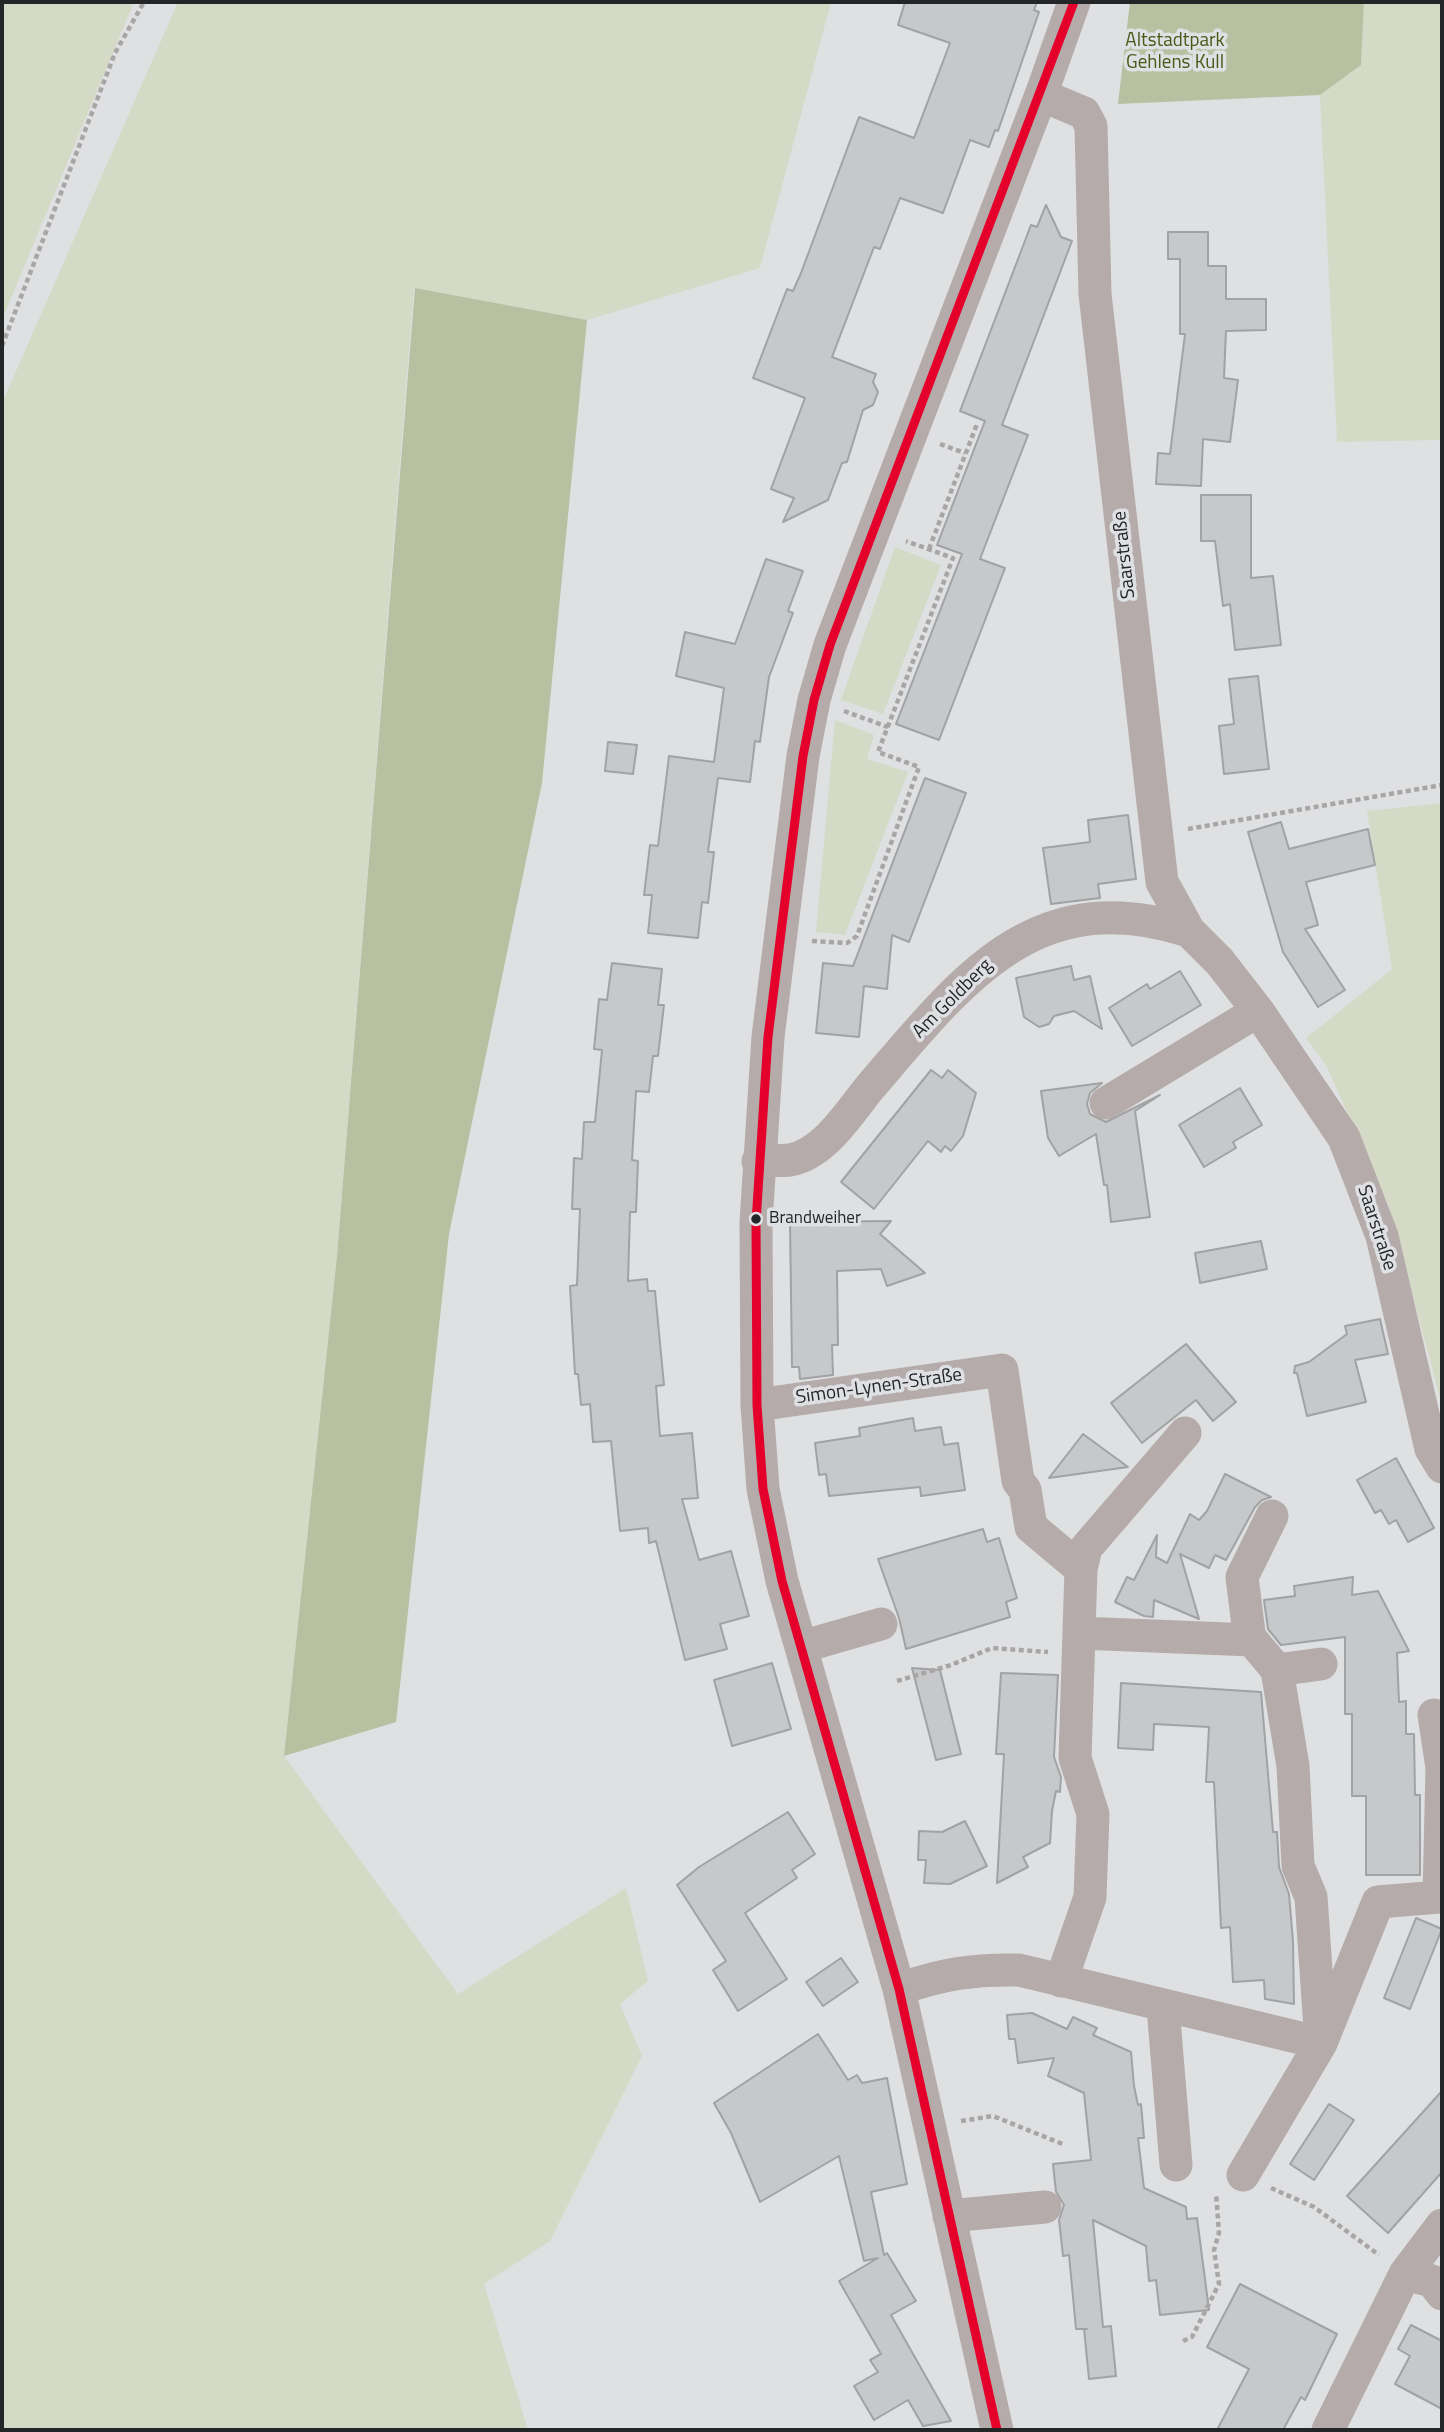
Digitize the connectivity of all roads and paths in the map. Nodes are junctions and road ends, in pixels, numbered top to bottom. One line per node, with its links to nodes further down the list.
1 (144, 2): 4 (path)
2 (1074, 2): 3 (street)
3 (1041, 95): 13 (street, Saarstraße); 18 (street)
4 (2, 346)
5 (977, 424): 7 (path)
6 (937, 443): 7 (path)
7 (965, 453): 9 (path)
8 (915, 544): 9 (path)
9 (929, 549): 11 (path)
10 (873, 722): 11 (path)
11 (888, 727): 15 (path)
12 (1442, 785): 13 (path)
13 (1156, 836): 14 (street, Saarstraße)
14 (1189, 931): 16 (street, Saarstraße); 18 (street, Am Goldberg)
15 (810, 941)
16 (1258, 1011): 17 (street); 21 (street, Saarstraße)
17 (1106, 1103)
18 (758, 1161): 19 (street)
19 (757, 1405): 23 (street, Simon-Lynen-Straße); 27 (street)
20 (1185, 1433): 23 (street)
21 (1442, 1467)
22 (1272, 1516): 25 (street)
23 (1081, 1569): 26 (street)
24 (881, 1624): 27 (street)
25 (1251, 1641): 26 (street); 29 (street)
26 (1078, 1643): 30 (path); 32 (street)
27 (801, 1647): 33 (street)
28 (1321, 1664): 29 (street)
29 (1277, 1670): 35 (street)
30 (897, 1681)
31 (1434, 1715): 35 (street)
32 (1061, 1981): 33 (street); 34 (street)
33 (899, 1989): 41 (street)
34 (1163, 2007): 35 (street); 38 (street)
35 (1321, 2043): 39 (street)
36 (993, 2116): 37 (path)
37 (1065, 2145)
38 (1176, 2165)
39 (1243, 2175): 43 (path); 45 (path)
40 (1045, 2207): 41 (street)
41 (949, 2216): 46 (street)
42 (1442, 2225): 43 (street)
43 (1405, 2274): 44 (street); 47 (street)
44 (1442, 2294)
45 (1184, 2342)
46 (997, 2430)
47 (1328, 2430)

